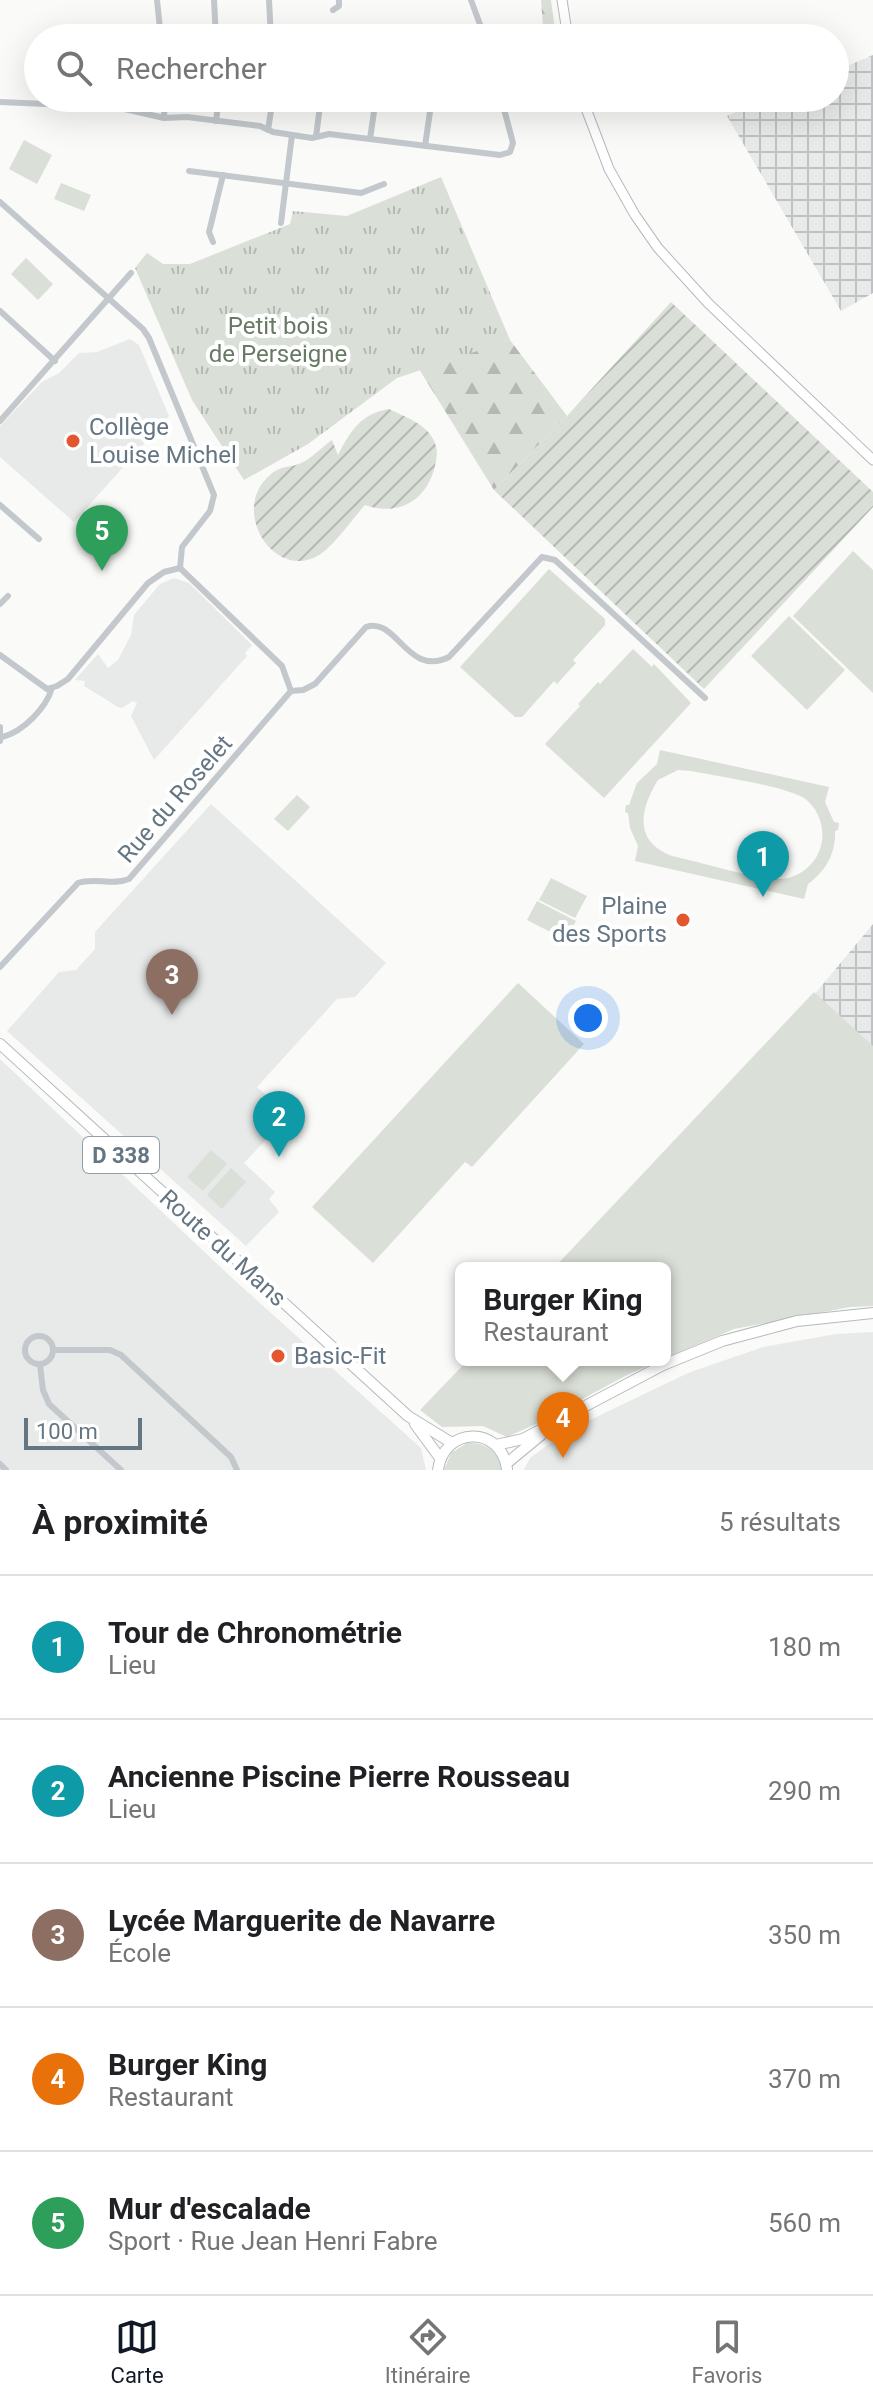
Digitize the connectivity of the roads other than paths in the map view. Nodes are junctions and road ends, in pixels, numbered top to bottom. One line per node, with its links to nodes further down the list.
1 (157, 0): 8 (street)
2 (214, 0): 9 (street)
3 (269, 0): 10 (street)
4 (339, 0): 7 (street)
5 (471, 0): 11 (street)
6 (562, 0): 12 (main road)
7 (333, 10)
8 (160, 24)
9 (215, 24)
10 (270, 24)
11 (480, 24)
12 (566, 24)
13 (0, 102): 14 (street)
14 (24, 103)
15 (138, 112): 24 (street)
16 (164, 112): 24 (street)
17 (217, 112): 25 (street)
18 (271, 112): 26 (street)
19 (319, 112): 28 (street)
20 (374, 112): 29 (street)
21 (430, 112): 30 (street)
22 (505, 112): 30 (street)
23 (587, 112): 43 (main road)
24 (164, 118): 25 (street)
25 (216, 121): 26 (street)
26 (268, 130): 27 (street)
27 (292, 135): 28 (street); 33 (street)
28 (316, 137): 29 (street)
29 (370, 139): 30 (street)
30 (425, 146)
31 (189, 171): 32 (street)
32 (223, 175): 33 (street); 37 (street)
33 (286, 183): 34 (street); 36 (street)
34 (384, 184)
35 (0, 202): 39 (street)
36 (281, 223)
37 (213, 242)
38 (131, 273): 39 (street)
39 (110, 299): 41 (street); 46 (street)
40 (0, 311): 41 (street)
41 (55, 361): 42 (street)
42 (0, 421)
43 (873, 460)
44 (0, 505): 45 (street)
45 (39, 539)
46 (180, 568): 50 (street); 51 (street)
47 (8, 596): 48 (street)
48 (0, 604)
49 (0, 655): 50 (street)
50 (52, 688): 54 (street)
51 (291, 691): 52 (street); 55 (street, Rue du Roselet)
52 (705, 698)
53 (0, 727): 54 (street)
54 (1, 739)
55 (0, 967)
56 (0, 1044): 65 (main road, Route du Mans / D 338)
57 (873, 1313): 59 (main road)
58 (53, 1350): 61 (street); 61 (street); 73 (street)
59 (687, 1356): 60 (main road); 62 (main road)
60 (671, 1362)
61 (40, 1365): 72 (street)
62 (671, 1365)
63 (661, 1366): 67 (main road)
64 (668, 1366): 70 (main road)
65 (411, 1419): 66 (main road, Route du Mans / D 338); 68 (main road, Route du Mans / D 338)
66 (452, 1443): 67 (main road); 68 (main road)
67 (496, 1445): 70 (main road)
68 (440, 1458): 74 (main road)
69 (0, 1464): 71 (street)
70 (507, 1466)
71 (6, 1470)
72 (121, 1470)
73 (237, 1470)
74 (438, 1470)

